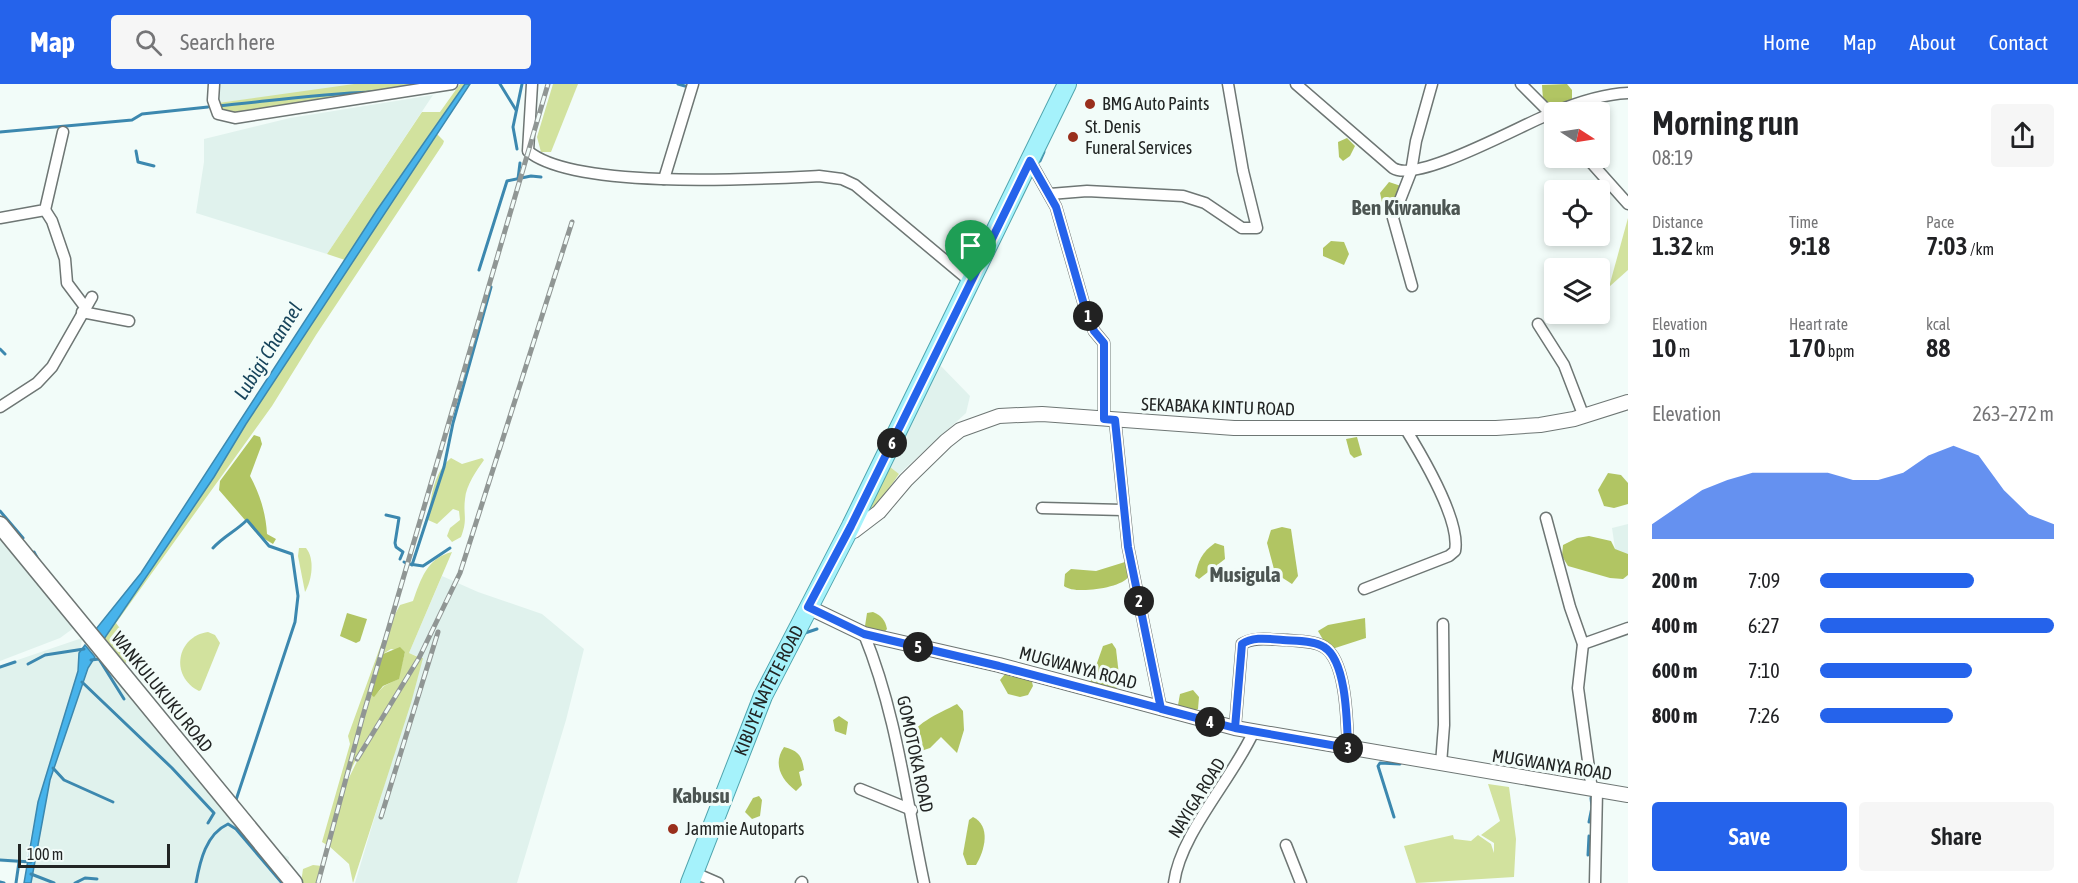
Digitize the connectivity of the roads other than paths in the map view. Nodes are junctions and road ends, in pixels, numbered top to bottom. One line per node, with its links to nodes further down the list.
1 (214, 84): 2 (street)
2 (452, 84)
3 (532, 84): 18 (street)
4 (693, 84): 18 (street)
5 (1067, 84): 15 (main road, KIBUYE NATETE ROAD)
6 (1228, 84): 19 (street)
7 (1296, 84): 17 (street)
8 (1432, 84): 17 (street)
9 (1521, 84): 12 (street)
10 (1628, 93): 11 (street)
11 (1588, 102)
12 (1544, 106)
13 (1544, 119): 17 (street)
14 (63, 132): 21 (street)
15 (1030, 161): 19 (street); 23 (main road, KIBUYE NATETE ROAD)
16 (1596, 168): 20 (street)
17 (1411, 172): 24 (street)
18 (663, 179): 23 (street)
19 (1050, 194): 32 (street)
20 (1628, 204)
21 (45, 210): 22 (street); 26 (street)
22 (0, 218)
23 (971, 282): 38 (main road, KIBUYE NATETE ROAD)
24 (1412, 286)
25 (92, 297): 26 (street)
26 (84, 309): 27 (street); 30 (street)
27 (129, 321)
28 (1539, 324): 31 (street)
29 (1628, 402): 31 (street, SEKABAKA KINTU ROAD)
30 (0, 407)
31 (1584, 417): 33 (street, SEKABAKA KINTU ROAD)
32 (1110, 419): 33 (street, SEKABAKA KINTU ROAD); 35 (street); 38 (street, SEKABAKA KINTU ROAD)
33 (1405, 428): 39 (street)
34 (1042, 508): 35 (street)
35 (1123, 510): 45 (street)
36 (1546, 518): 44 (street)
37 (0, 525): 56 (main road, WANKULUKUKU ROAD)
38 (851, 526): 40 (main road, KIBUYE NATETE ROAD)
39 (1364, 589)
40 (808, 607): 43 (street, MUGWANYA ROAD); 55 (main road, KIBUYE NATETE ROAD)
41 (1443, 624): 49 (street)
42 (1628, 628): 44 (street)
43 (864, 634): 45 (street, MUGWANYA ROAD); 53 (street, GOMOTOKA ROAD)
44 (1583, 644): 51 (street)
45 (1161, 709): 46 (street, MUGWANYA ROAD)
46 (1235, 728): 47 (street, MUGWANYA ROAD); 48 (street)
47 (1254, 731): 48 (street, MUGWANYA ROAD); 59 (street, NAYIGA ROAD)
48 (1348, 748): 49 (street, MUGWANYA ROAD)
49 (1441, 764): 51 (street, MUGWANYA ROAD)
50 (860, 789): 53 (street)
51 (1595, 790): 52 (street, MUGWANYA ROAD); 61 (street)
52 (1628, 795)
53 (912, 810): 58 (street, GOMOTOKA ROAD)
54 (1286, 845): 60 (street)
55 (692, 878): 57 (street)
56 (294, 883)
57 (718, 883)
58 (924, 883)
59 (1174, 883)
60 (1301, 883)
61 (1595, 883)

